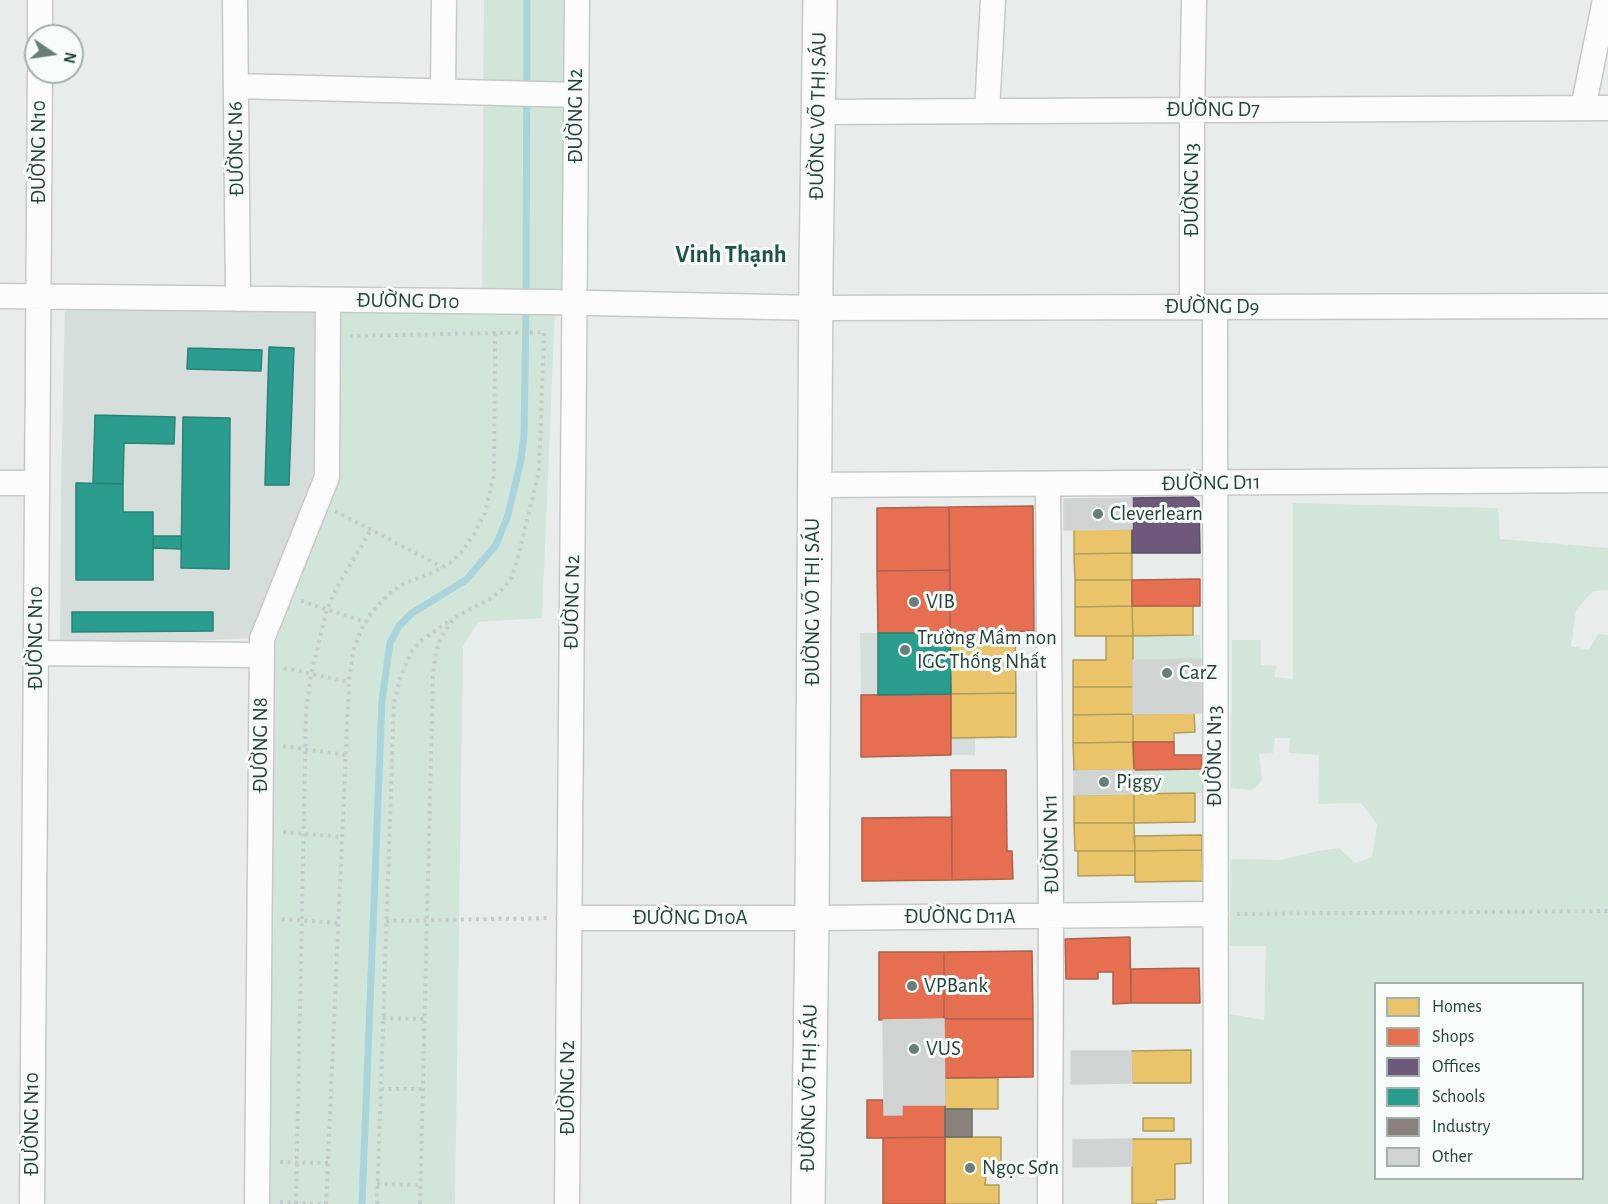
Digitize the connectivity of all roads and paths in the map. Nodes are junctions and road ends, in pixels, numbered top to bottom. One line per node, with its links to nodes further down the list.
1 (40, 0): 9 (street)
2 (235, 0): 11 (street, ĐƯỜNG N6)
3 (444, 0): 12 (street)
4 (576, 0): 13 (street, ĐƯỜNG N2)
5 (820, 0): 18 (main road, ĐƯỜNG VÕ THỊ SÁU)
6 (993, 0): 17 (street)
7 (1194, 0): 16 (street, ĐƯỜNG N3)
8 (1605, 0): 14 (street)
9 (40, 24)
10 (40, 84): 20 (street, ĐƯỜNG N10)
11 (236, 86): 12 (street); 21 (street, ĐƯỜNG N6)
12 (443, 91): 13 (street)
13 (576, 95): 23 (street, ĐƯỜNG N2)
14 (1583, 108): 15 (street, ĐƯỜNG D7); 16 (street, ĐƯỜNG D7)
15 (1608, 108)
16 (1192, 110): 17 (street, ĐƯỜNG D7); 25 (street, ĐƯỜNG N3)
17 (987, 111): 18 (street, ĐƯỜNG D7)
18 (818, 112): 26 (main road, ĐƯỜNG VÕ THỊ SÁU)
19 (0, 296): 20 (street, ĐƯỜNG D10)
20 (38, 297): 21 (street, ĐƯỜNG D10); 31 (street, ĐƯỜNG N10)
21 (238, 299): 22 (street, ĐƯỜNG D10)
22 (328, 300): 23 (street, ĐƯỜNG D10); 43 (street, ĐƯỜNG N8)
23 (574, 302): 26 (street, ĐƯỜNG D10); 56 (street, ĐƯỜNG N2)
24 (1608, 306): 25 (street, ĐƯỜNG D9)
25 (1204, 307): 26 (street, ĐƯỜNG D9); 32 (street, ĐƯỜNG N13)
26 (816, 308): 33 (main road, ĐƯỜNG VÕ THỊ SÁU)
27 (495, 333): 28 (path); 37 (path); 40 (path)
28 (349, 347)
29 (1608, 480): 32 (street, ĐƯỜNG D11)
30 (0, 483): 31 (street)
31 (37, 483): 42 (street, ĐƯỜNG N10)
32 (1215, 483): 34 (street, ĐƯỜNG D11); 53 (street, ĐƯỜNG N13)
33 (814, 485): 34 (street, ĐƯỜNG D11); 57 (main road, ĐƯỜNG VÕ THỊ SÁU)
34 (1048, 485): 54 (street, ĐƯỜNG N11)
35 (338, 504): 36 (path)
36 (371, 530): 37 (path); 39 (path)
37 (442, 567): 41 (path)
38 (297, 600): 39 (path)
39 (327, 609): 41 (path); 44 (path)
40 (454, 618): 59 (path); 60 (path)
41 (366, 622): 45 (path)
42 (36, 652): 43 (street); 73 (street, ĐƯỜNG N10)
43 (269, 661): 44 (path); 71 (street, ĐƯỜNG N8)
44 (311, 674): 45 (path); 47 (path)
45 (349, 682): 48 (path)
46 (277, 745): 47 (path)
47 (304, 749): 48 (path); 50 (path)
48 (346, 755): 51 (path)
49 (276, 831): 50 (path)
50 (303, 833): 51 (path); 58 (path)
51 (342, 837): 61 (path)
52 (1608, 911): 53 (path)
53 (1216, 914): 54 (street, ĐƯỜNG D11A); 80 (street, ĐƯỜNG N13)
54 (1052, 916): 57 (street, ĐƯỜNG D11A); 79 (street, ĐƯỜNG N11)
55 (276, 918): 58 (path)
56 (569, 918): 57 (street, ĐƯỜNG D10A); 60 (path); 77 (street, ĐƯỜNG N2)
57 (812, 918): 78 (main road, ĐƯỜNG VÕ THỊ SÁU)
58 (301, 920): 61 (path); 67 (path)
59 (386, 921): 60 (path); 62 (path)
60 (427, 921): 63 (path)
61 (339, 923): 68 (path)
62 (383, 1018): 63 (path); 64 (path)
63 (424, 1019): 65 (path)
64 (381, 1089): 65 (path); 69 (path)
65 (423, 1089): 70 (path)
66 (273, 1162): 67 (path)
67 (297, 1162): 68 (path); 72 (path)
68 (328, 1163): 74 (path)
69 (377, 1184): 70 (path); 75 (path)
70 (420, 1185): 76 (path)
71 (265, 1203): 72 (path)
72 (296, 1203): 74 (path)
73 (32, 1204)
74 (326, 1204)
75 (377, 1204)
76 (420, 1204)
77 (567, 1204)
78 (808, 1204)
79 (1050, 1204)
80 (1216, 1204)

